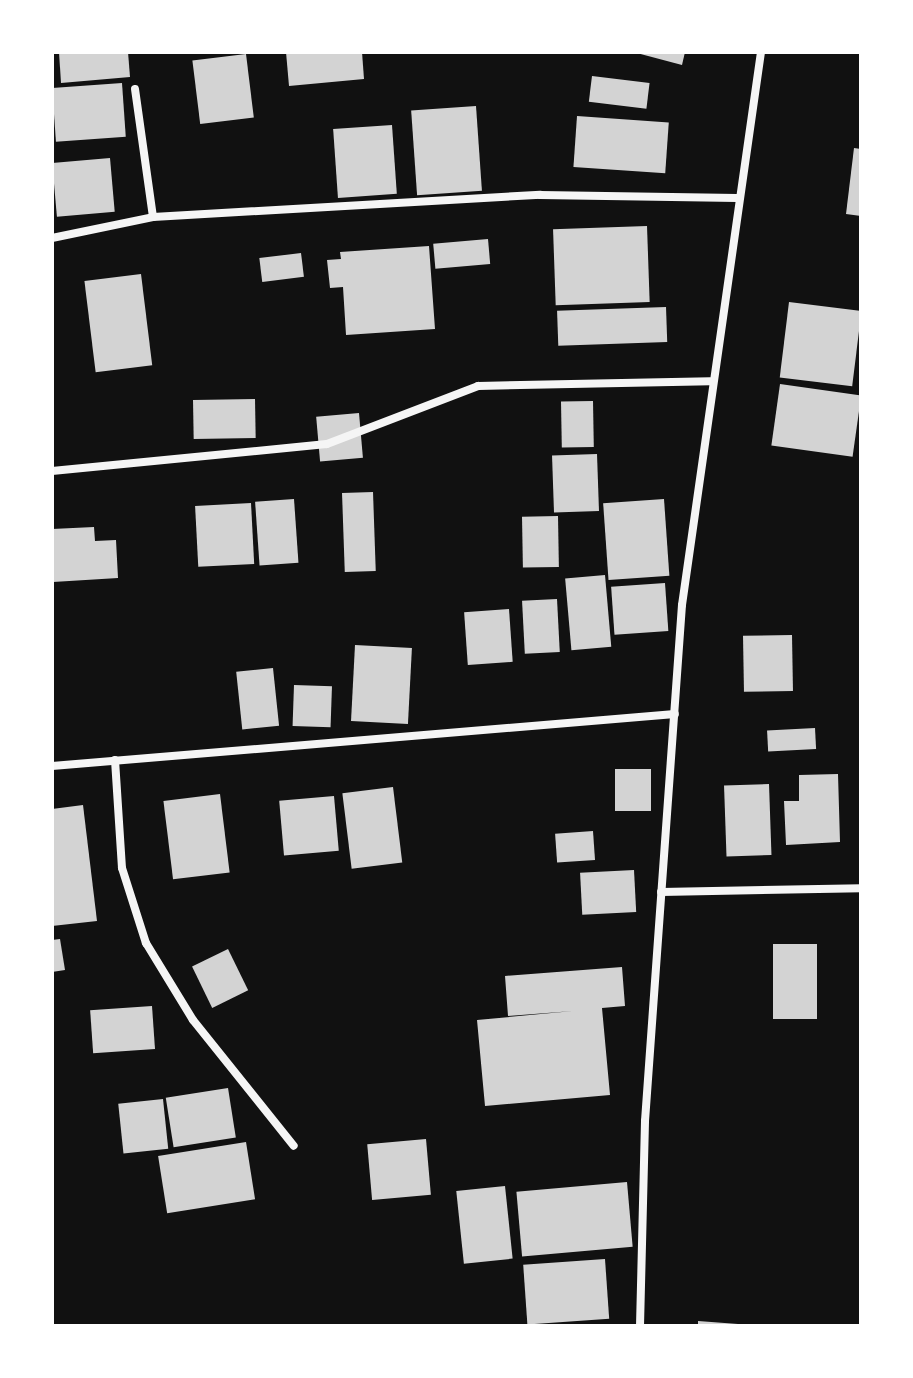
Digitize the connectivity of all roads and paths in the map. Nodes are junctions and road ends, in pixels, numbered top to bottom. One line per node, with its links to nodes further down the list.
1 (761, 52): 3 (street)
2 (135, 89): 4 (street)
3 (737, 198): 4 (street); 6 (street)
4 (153, 217): 5 (street)
5 (52, 238)
6 (710, 381): 7 (street); 8 (street)
7 (52, 471)
8 (675, 714): 9 (street); 12 (street)
9 (115, 760): 10 (street); 13 (street)
10 (52, 766)
11 (861, 888): 12 (street)
12 (661, 892): 14 (street)
13 (294, 1146)
14 (640, 1326)

